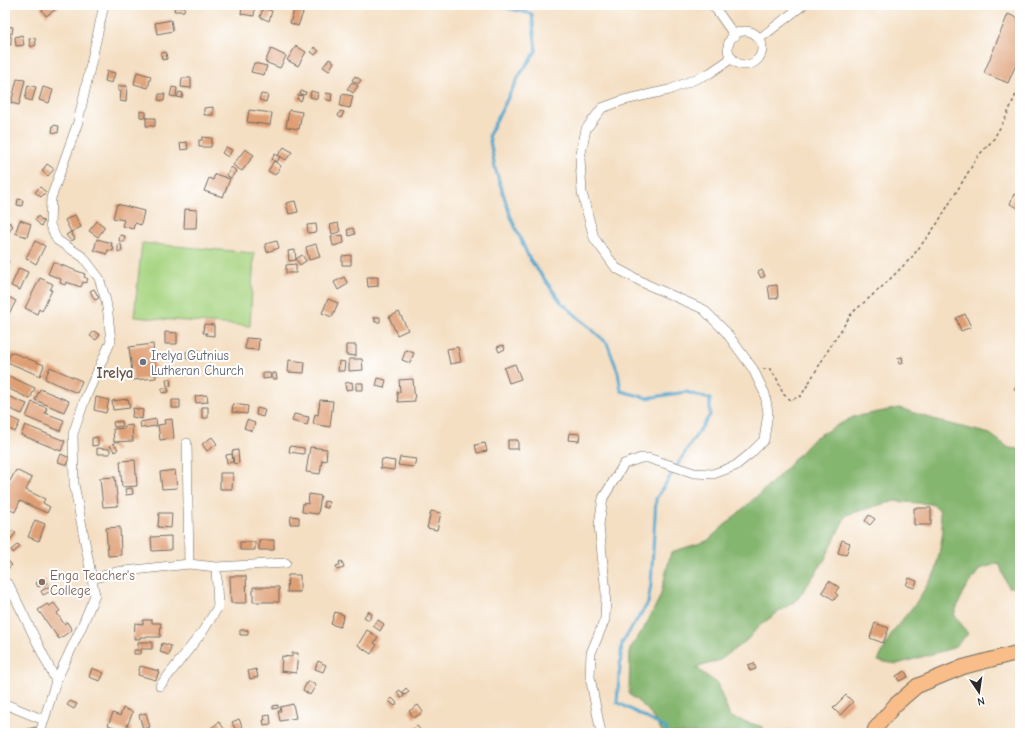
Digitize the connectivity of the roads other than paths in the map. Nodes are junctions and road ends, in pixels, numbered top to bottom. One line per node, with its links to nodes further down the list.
1 (104, 5): 11 (street)
2 (713, 5): 4 (street)
3 (803, 5): 5 (street)
4 (735, 36): 5 (street); 6 (street)
5 (759, 39): 6 (street)
6 (732, 58): 19 (street)
7 (187, 443): 9 (street)
8 (286, 563): 10 (street)
9 (189, 564): 10 (street); 11 (street)
10 (216, 567): 15 (street)
11 (92, 579): 14 (street)
12 (5, 582): 14 (street)
13 (1020, 652): 20 (main road)
14 (56, 681): 17 (street)
15 (160, 686)
16 (5, 704): 17 (street)
17 (44, 720): 18 (street)
18 (40, 733)
19 (601, 733)
20 (874, 733)

